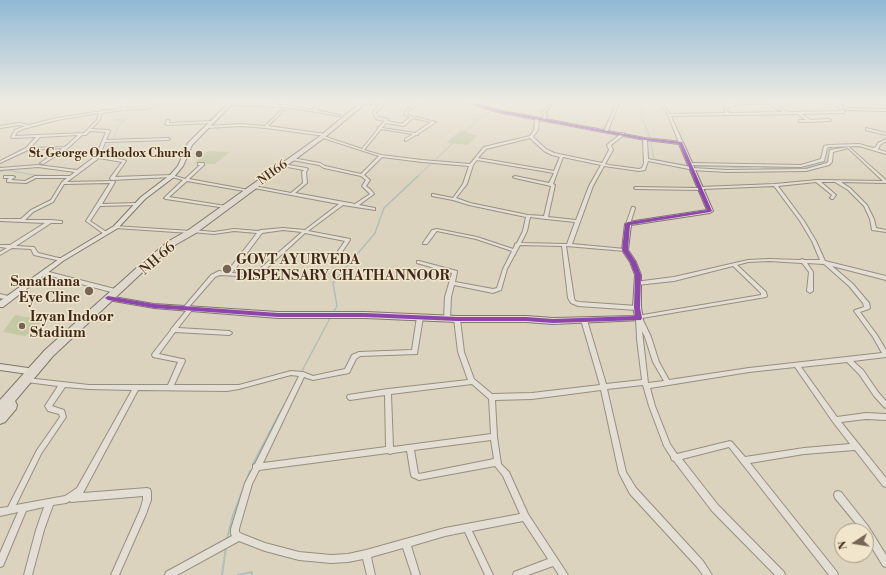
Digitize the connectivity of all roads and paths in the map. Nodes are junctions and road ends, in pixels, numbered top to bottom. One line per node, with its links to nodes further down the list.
1 (21, 129): 18 (street)
2 (205, 129): 53 (street)
3 (278, 129): 19 (street)
4 (332, 129): 19 (highway, NH66 / NH66)
5 (378, 129): 32 (street)
6 (384, 129): 15 (street)
7 (424, 129): 15 (street)
8 (536, 129): 20 (street)
9 (594, 129): 13 (street)
10 (675, 129): 26 (street)
11 (867, 129): 17 (street)
12 (89, 130): 14 (street); 25 (street)
13 (606, 131): 16 (street)
14 (81, 134): 18 (street); 27 (street)
15 (417, 134): 23 (street)
16 (623, 134): 22 (street); 44 (street)
17 (886, 134)
18 (40, 136): 31 (street)
19 (323, 136): 32 (street); 38 (highway, NH66 / NH66)
20 (531, 137): 36 (street); 39 (street)
21 (168, 139): 25 (street)
22 (645, 139): 26 (street); 40 (street)
23 (406, 140)
24 (886, 140): 33 (street)
25 (105, 141): 37 (street)
26 (681, 143): 47 (street)
27 (67, 147): 31 (street); 42 (street)
28 (837, 147): 29 (street); 30 (street); 48 (street); 48 (street)
29 (849, 148): 30 (street); 61 (street)
30 (864, 148): 33 (street); 34 (street)
31 (27, 149): 41 (street)
32 (363, 149): 35 (street)
33 (873, 149): 34 (street)
34 (886, 154)
35 (381, 156): 46 (street); 52 (street)
36 (562, 156): 44 (street); 51 (street)
37 (98, 157): 50 (street); 57 (street)
38 (292, 159): 45 (highway, NH66 / NH66); 52 (street)
39 (476, 159): 46 (street); 51 (street)
40 (647, 160): 44 (street); 47 (street)
41 (0, 162)
42 (42, 163)
43 (199, 164): 58 (street)
44 (602, 164): 85 (street)
45 (284, 165): 66 (highway, NH66 / NH66); 68 (street)
46 (471, 165): 71 (street)
47 (690, 167): 48 (street); 67 (street)
48 (757, 168)
49 (0, 169): 50 (street)
50 (78, 171): 56 (street)
51 (555, 172): 63 (street)
52 (362, 175): 75 (street)
53 (172, 176): 57 (street); 58 (street); 73 (street)
54 (4, 177): 56 (street)
55 (515, 177): 63 (street)
56 (70, 178): 62 (street)
57 (111, 180): 62 (street); 74 (street)
58 (186, 180): 66 (street); 76 (street)
59 (817, 181): 60 (street); 64 (street); 70 (street)
60 (836, 181): 61 (street); 89 (street)
61 (886, 182)
62 (63, 183): 81 (street)
63 (551, 184): 80 (street)
64 (775, 185): 67 (street); 106 (street)
65 (636, 188): 67 (street)
66 (251, 189): 68 (street); 76 (highway, NH66 / NH66)
67 (701, 189): 86 (street)
68 (294, 193): 72 (street)
69 (433, 195): 71 (street)
70 (832, 198)
71 (454, 199): 79 (street)
72 (343, 203): 75 (street); 91 (street)
73 (137, 204): 74 (street); 87 (street)
74 (99, 205): 92 (street)
75 (356, 206): 78 (street)
76 (226, 207): 90 (highway, NH66 / NH66)
77 (633, 208): 86 (street)
78 (374, 209)
79 (528, 216): 80 (street); 95 (street)
80 (546, 218): 85 (street)
81 (23, 219): 82 (street); 83 (street)
82 (0, 220)
83 (52, 221): 84 (street); 98 (street)
84 (61, 222)
85 (578, 222): 96 (street)
86 (628, 224): 100 (street)
87 (116, 227): 90 (street); 92 (street)
88 (261, 231): 90 (street); 91 (street); 109 (street)
89 (886, 231)
90 (192, 232): 93 (highway, NH66 / NH66)
91 (305, 232): 102 (street); 109 (street)
92 (106, 233): 103 (street)
93 (179, 241): 115 (highway, NH 66 / NH66)
94 (425, 243): 99 (street)
95 (517, 244): 96 (street); 99 (street)
96 (566, 245): 100 (street); 118 (street)
97 (0, 246): 98 (street)
98 (10, 247): 101 (street); 103 (street)
99 (513, 250): 111 (street)
100 (625, 250): 112 (street)
101 (0, 254)
102 (338, 254)
103 (61, 260): 108 (street)
104 (802, 260): 106 (street); 107 (street); 113 (street)
105 (419, 262): 111 (street)
106 (824, 262): 110 (street); 127 (street)
107 (734, 265): 112 (street); 121 (street)
108 (45, 273): 115 (street); 116 (street)
109 (228, 274): 119 (street)
110 (886, 278)
111 (452, 283): 122 (street)
112 (637, 283): 118 (street)
113 (810, 291)
114 (0, 296): 116 (street)
115 (112, 296): 119 (street); 132 (highway, NH 66 / NH66)
116 (10, 298): 117 (street)
117 (0, 305)
118 (637, 308): 121 (street)
119 (187, 310): 120 (street); 125 (street)
120 (420, 318): 122 (street); 131 (street)
121 (639, 318): 124 (street); 134 (street); 136 (street)
122 (447, 319): 123 (street)
123 (457, 319): 124 (street); 133 (street)
124 (584, 320): 139 (street)
125 (173, 330): 126 (street); 137 (street)
126 (229, 333)
127 (886, 355): 128 (street)
128 (848, 359): 130 (street); 143 (street)
129 (0, 366): 132 (street)
130 (797, 366): 134 (street); 147 (street)
131 (303, 374): 137 (street); 155 (street)
132 (32, 376): 135 (street); 144 (highway, NH 66 / NH66); 146 (highway, NH 66 / NH66)
133 (472, 382): 140 (street); 142 (street)
134 (668, 383): 136 (street)
135 (63, 384): 138 (street); 161 (street)
136 (646, 384): 139 (street); 152 (street)
137 (170, 387): 138 (street)
138 (136, 388): 158 (street)
139 (604, 389): 142 (street); 179 (street)
140 (388, 392): 141 (street); 151 (street)
141 (350, 397)
142 (492, 397): 148 (street)
143 (886, 405)
144 (0, 409)
145 (886, 416): 147 (street)
146 (0, 418)
147 (835, 420): 149 (street)
148 (494, 437): 150 (street); 154 (street)
149 (856, 447): 153 (street); 156 (street)
150 (410, 448): 151 (street); 154 (street)
151 (390, 451): 155 (street)
152 (674, 458): 153 (street); 180 (street)
153 (743, 461): 181 (street)
154 (497, 462): 163 (street)
155 (256, 467): 165 (street)
156 (886, 484)
157 (838, 495): 170 (street)
158 (66, 499): 159 (street); 172 (street)
159 (50, 502): 160 (street); 171 (street)
160 (24, 507): 161 (street); 169 (street)
161 (10, 510): 162 (street)
162 (0, 512)
163 (525, 517): 164 (street); 168 (street)
164 (467, 528): 166 (street); 176 (street)
165 (239, 537): 167 (street); 173 (street)
166 (406, 543): 167 (street); 175 (street)
167 (366, 554): 174 (street)
168 (554, 561): 177 (street); 178 (street)
169 (0, 563)
170 (886, 563)
171 (28, 575)
172 (115, 575)
173 (169, 575)
174 (371, 575)
175 (416, 575)
176 (489, 575)
177 (517, 575)
178 (564, 575)
179 (708, 575)
180 (781, 575)
181 (834, 575)

